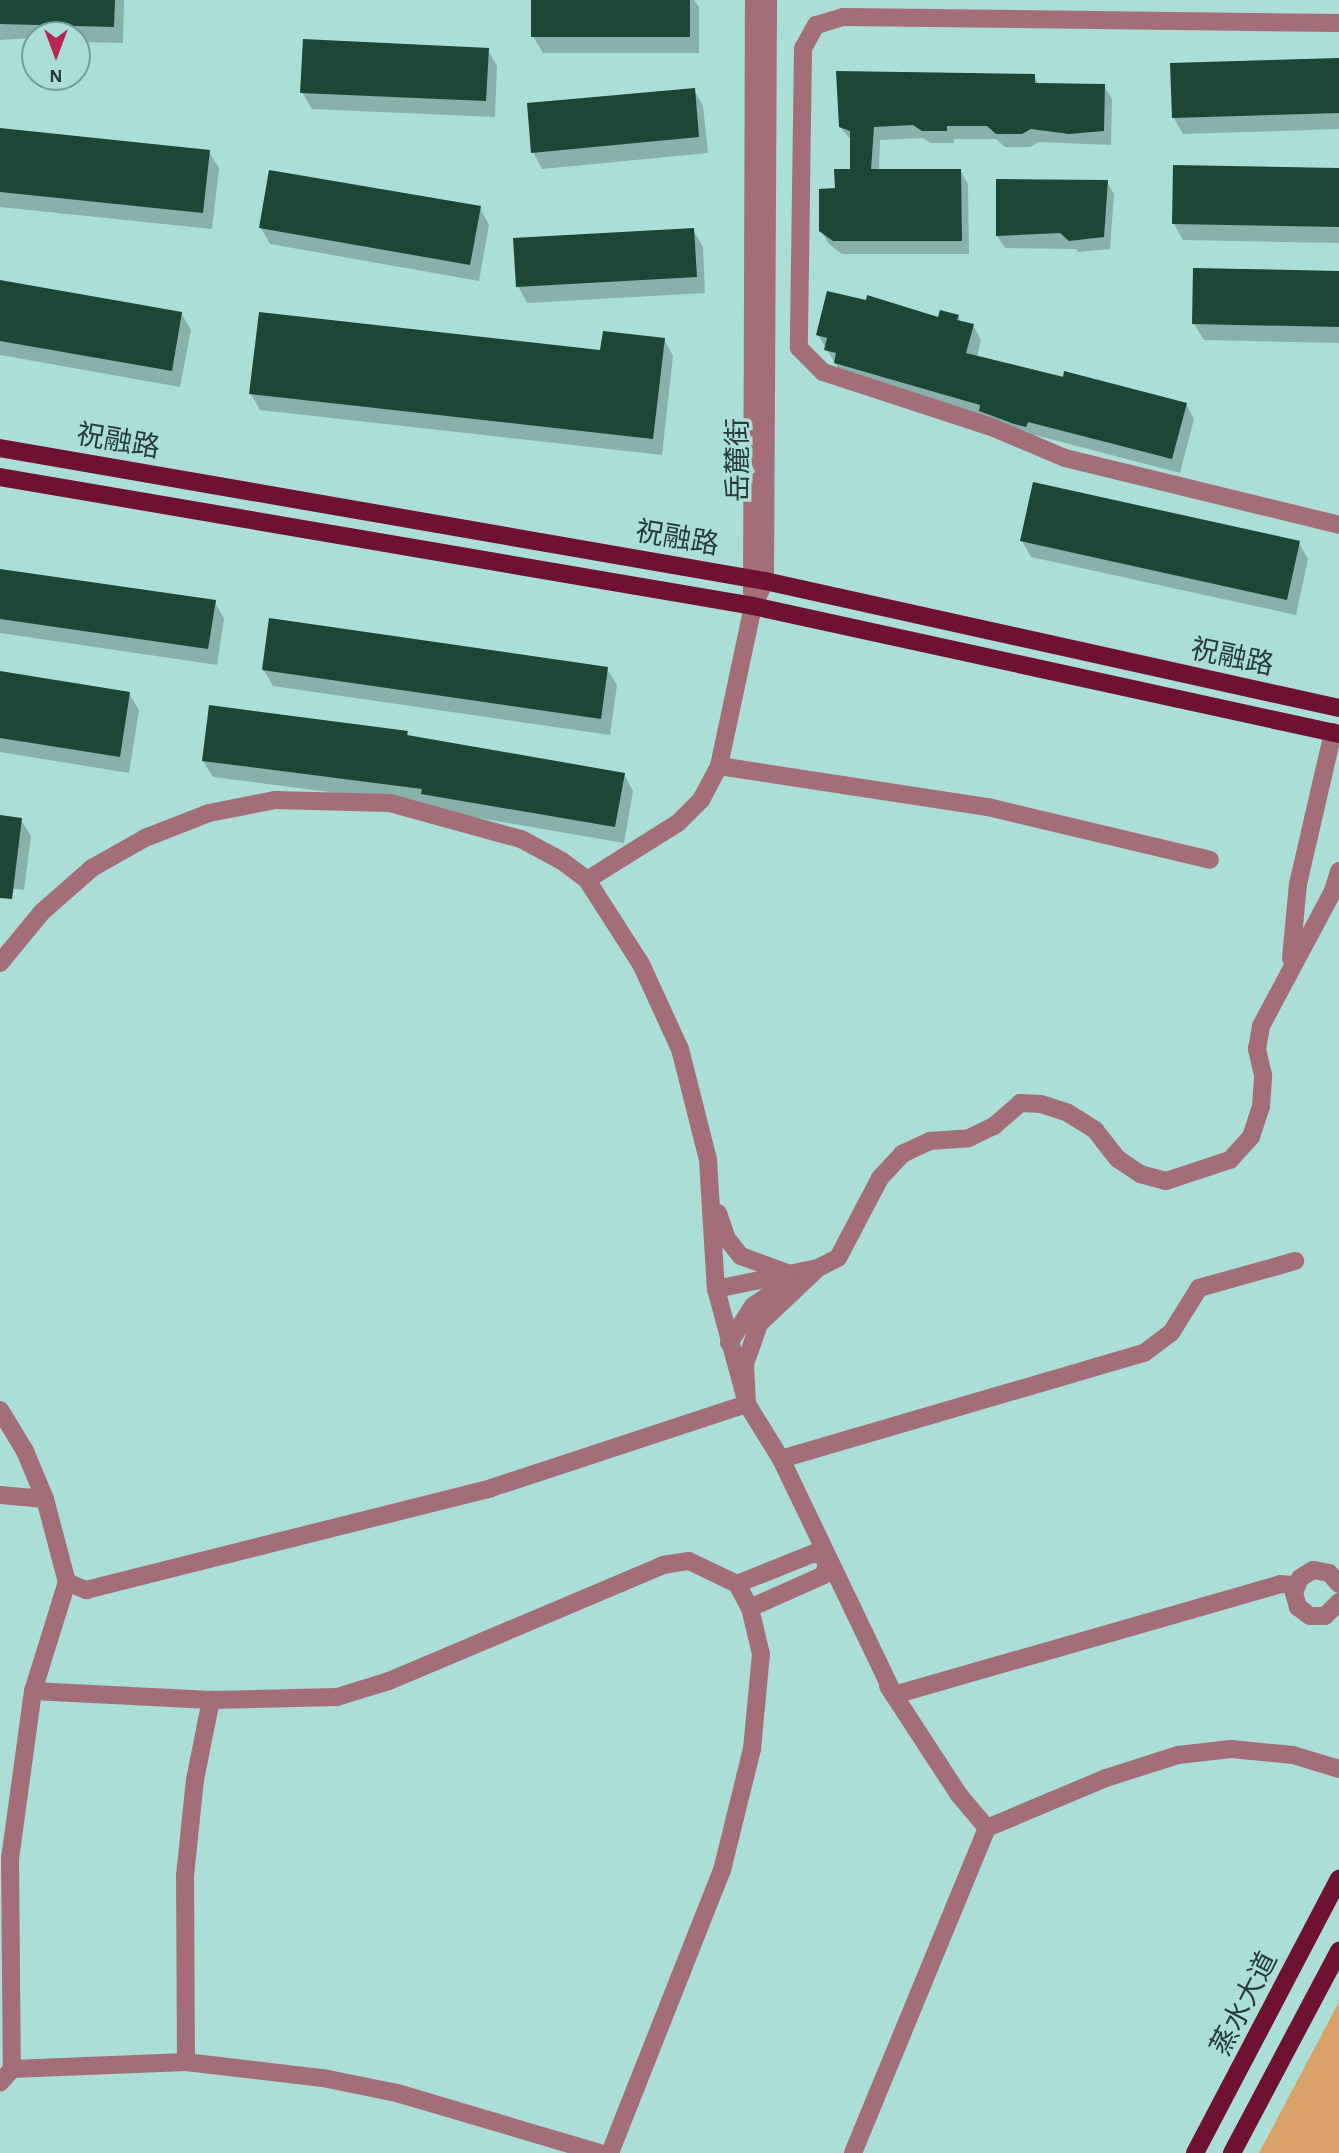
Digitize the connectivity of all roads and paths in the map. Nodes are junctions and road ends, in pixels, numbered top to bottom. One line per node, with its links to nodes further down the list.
1 (754, 0): 7 (street, 岳麓街)
2 (768, 0): 7 (street, 岳麓街)
3 (1339, 23): 6 (street)
4 (0, 448): 7 (main road, 祝融路)
5 (0, 477): 8 (main road, 祝融路)
6 (1339, 525)
7 (758, 580): 8 (street, 岳麓街); 9 (main road, 祝融路)
8 (754, 606): 10 (main road, 祝融路); 11 (street, 岳麓街)
9 (1339, 708)
10 (1336, 733): 16 (street)
11 (719, 766): 12 (street); 14 (street, 岳麓街)
12 (1210, 860)
13 (1339, 871): 16 (street)
14 (587, 880): 15 (street); 17 (street)
15 (0, 963)
16 (1291, 964): 19 (street)
17 (712, 1197): 20 (street); 21 (street)
18 (1295, 1261): 25 (street)
19 (818, 1268): 20 (street); 22 (street); 23 (street)
20 (790, 1274): 21 (street)
21 (716, 1289): 22 (street)
22 (729, 1343): 23 (street)
23 (747, 1404): 25 (street); 29 (street)
24 (0, 1410): 27 (street)
25 (781, 1459): 28 (street)
26 (0, 1496): 27 (street)
27 (45, 1499): 29 (street)
28 (822, 1563): 30 (street); 34 (street); 36 (street)
29 (67, 1582): 35 (street)
30 (737, 1584): 34 (street); 37 (street)
31 (1339, 1584): 32 (street)
32 (1296, 1585): 33 (street); 36 (street)
33 (1339, 1602)
34 (750, 1608): 45 (street)
35 (33, 1691): 37 (street); 43 (street)
36 (894, 1695): 39 (street)
37 (211, 1700): 42 (street)
38 (1339, 1769): 39 (street)
39 (987, 1828): 46 (street)
40 (1339, 1878): 47 (main road, 蒸水大道)
41 (1339, 1951): 48 (main road, 蒸水大道)
42 (186, 2062): 43 (street); 44 (street)
43 (6, 2076)
44 (599, 2153)
45 (610, 2153)
46 (853, 2153)
47 (1195, 2153)
48 (1232, 2153)

